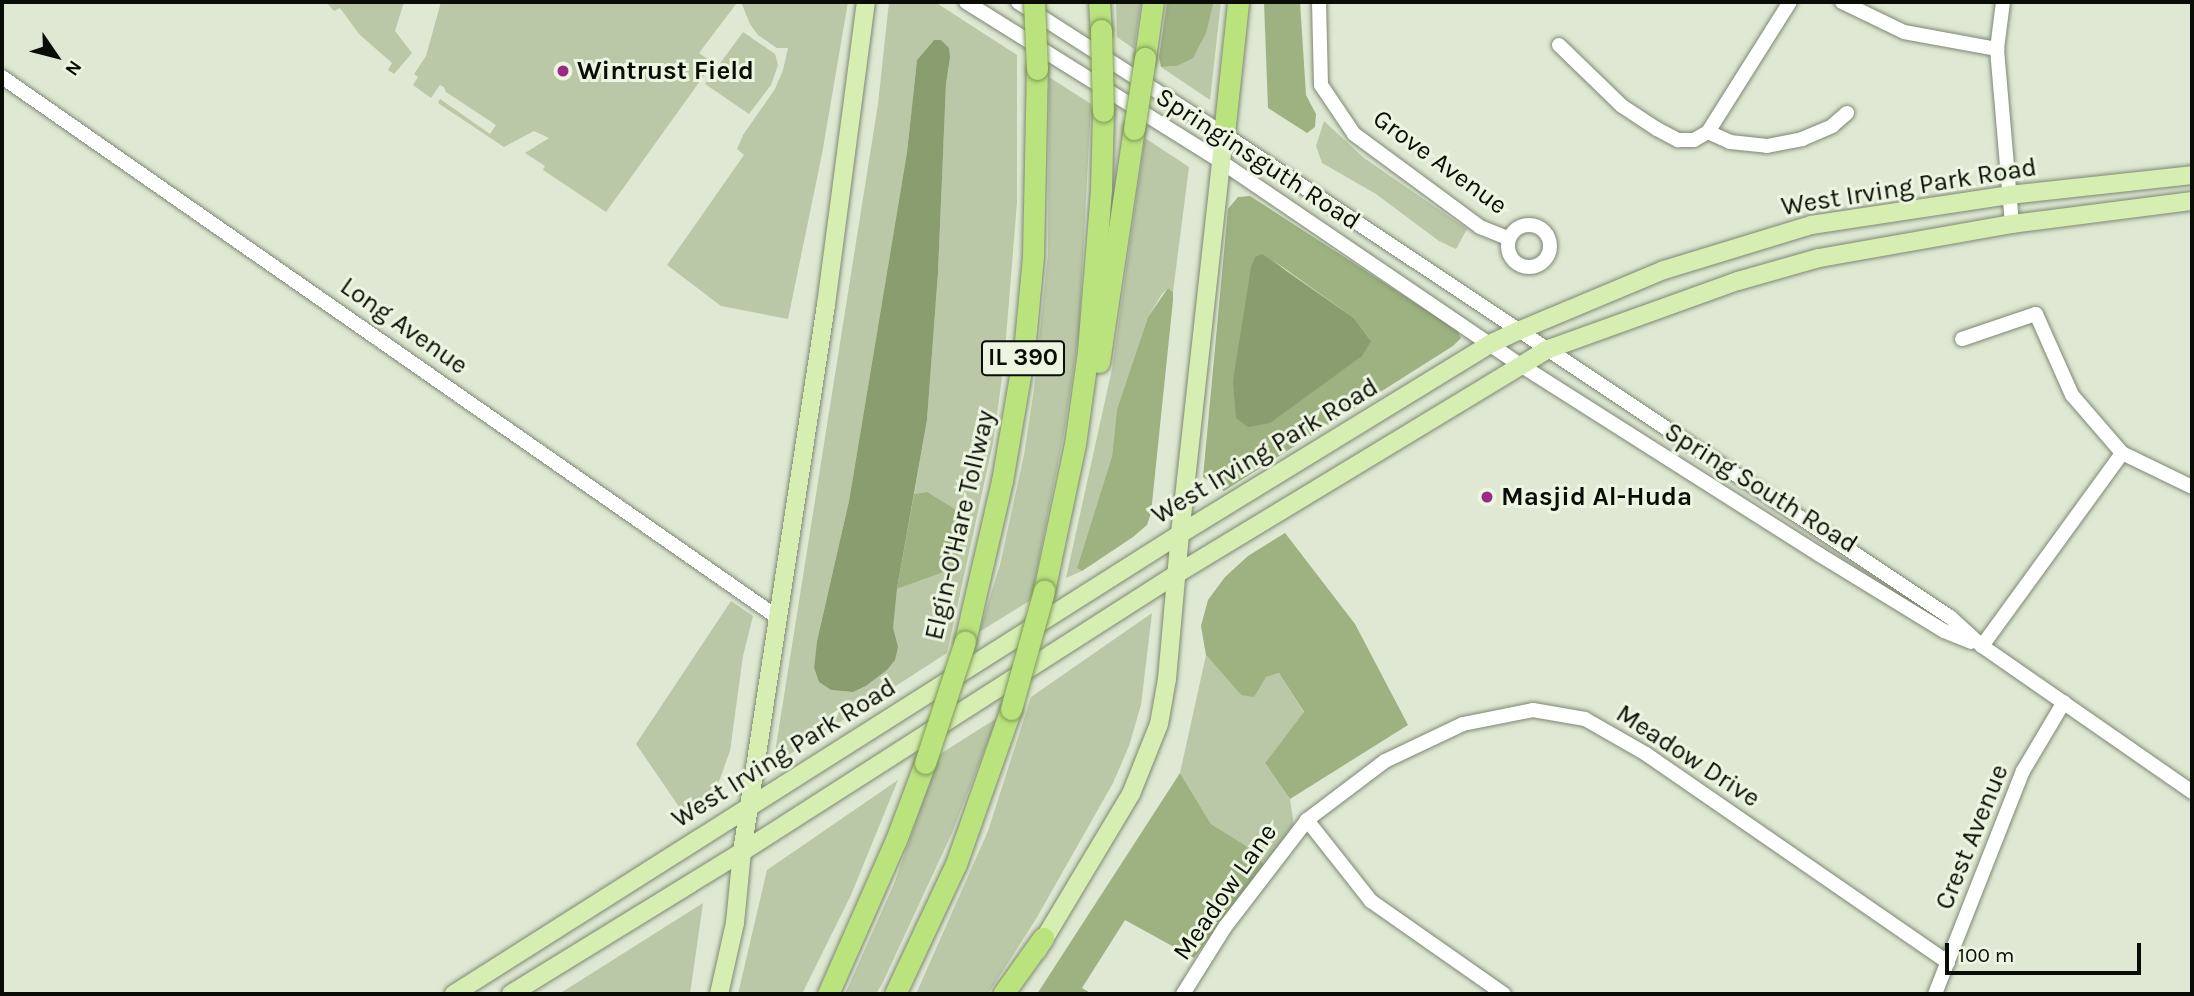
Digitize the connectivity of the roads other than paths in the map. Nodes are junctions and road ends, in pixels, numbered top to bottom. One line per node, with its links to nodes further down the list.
1 (866, 2): 35 (main road)
2 (966, 2): 19 (street, Springinsguth Road)
3 (1020, 2): 14 (highway); 18 (street, Springinsguth Road)
4 (1034, 2): 14 (highway, Elgin-O'Hare Tollway / IL 390, bridge)
5 (1099, 2): 30 (highway, IL 390, bridge)
6 (1153, 2): 30 (highway, bridge)
7 (1238, 2): 18 (highway)
8 (1319, 2): 24 (street, Grove Avenue)
9 (1790, 2): 17 (street)
10 (1842, 2): 13 (street)
11 (2003, 2): 13 (street)
12 (1559, 45): 17 (street)
13 (1997, 49): 21 (street)
14 (1031, 65): 47 (highway, Elgin-O'Hare Tollway / IL 390, bridge)
15 (2, 77): 35 (street, Long Avenue)
16 (1847, 113): 17 (street)
17 (1708, 132)
18 (1224, 134): 19 (main road); 25 (street, Springinsguth Road)
19 (1220, 161): 27 (street, Springinsguth Road); 33 (main road)
20 (2192, 175): 21 (main road, West Irving Park Road)
21 (2009, 195): 23 (street); 25 (main road, West Irving Park Road)
22 (2192, 201): 23 (main road, West Irving Park Road)
23 (2012, 224): 28 (main road, West Irving Park Road)
24 (1509, 239)
25 (1518, 331): 27 (main road, West Irving Park Road); 28 (street, Springinsguth Road)
26 (1962, 339): 31 (street)
27 (1490, 344): 29 (street, Springinsguth Road); 33 (main road, West Irving Park Road)
28 (1546, 350): 29 (main road, West Irving Park Road); 36 (street, Spring South Road)
29 (1519, 364): 34 (main road, West Irving Park Road); 36 (street, Spring South Road)
30 (1075, 444): 48 (highway, IL 390, bridge)
31 (2122, 453): 32 (street); 36 (street)
32 (2192, 487)
33 (1180, 534): 34 (main road); 39 (main road, West Irving Park Road)
34 (1175, 575): 41 (main road, West Irving Park Road); 42 (main road)
35 (777, 617): 39 (main road)
36 (1982, 646): 37 (street, Spring South Road)
37 (2064, 702): 38 (street, Spring South Road); 43 (street, Crest Avenue)
38 (2192, 792)
39 (751, 805): 41 (main road); 44 (main road, West Irving Park Road)
40 (1307, 820): 43 (street, Meadow Drive); 51 (street, Meadow Lane); 52 (street)
41 (741, 852): 45 (main road, West Irving Park Road); 46 (main road)
42 (1043, 939): 49 (highway); 50 (main road)
43 (1948, 962): 53 (street, Crest Avenue)
44 (454, 994)
45 (511, 994)
46 (719, 994)
47 (828, 994)
48 (895, 994)
49 (1003, 994)
50 (1015, 994)
51 (1183, 994)
52 (1504, 994)
53 (1935, 994)

